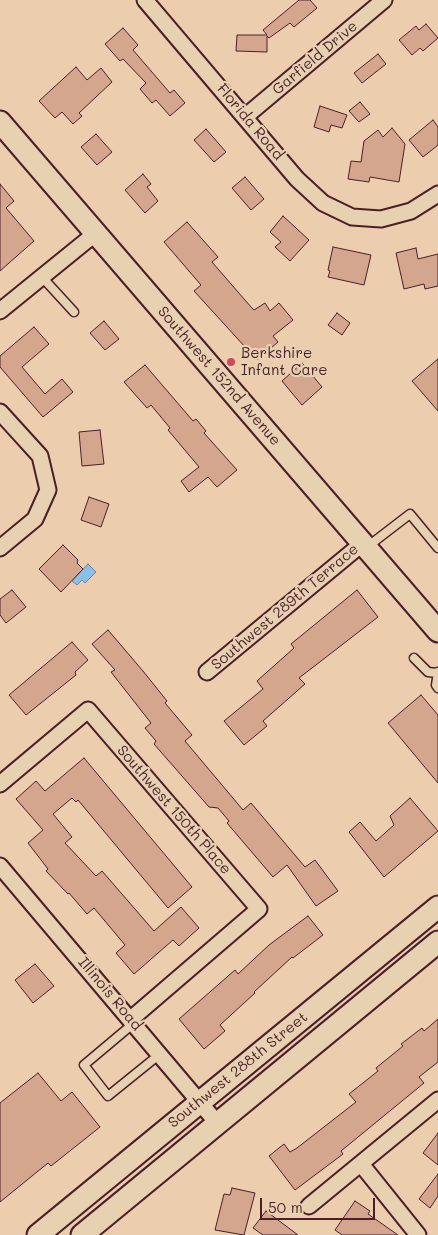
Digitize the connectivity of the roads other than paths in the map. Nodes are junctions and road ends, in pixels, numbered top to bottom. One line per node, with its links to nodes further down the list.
1 (145, 0): 3 (street, Florida Road)
2 (384, 0): 3 (street, Garfield Drive)
3 (246, 116): 5 (street, Florida Road)
4 (0, 122): 6 (main road, Southwest 152nd Avenue)
5 (438, 194)
6 (96, 233): 7 (street); 11 (main road, Southwest 152nd Avenue)
7 (42, 277): 8 (street); 9 (lane)
8 (0, 311)
9 (74, 312)
10 (0, 412): 12 (street)
11 (365, 545): 13 (lane); 14 (main road, Southwest 152nd Avenue); 16 (street, Southwest 289th Terrace)
12 (0, 548)
13 (438, 548)
14 (438, 631)
15 (414, 658): 17 (lane)
16 (207, 672)
17 (437, 673): 18 (lane)
18 (438, 688)
19 (0, 784): 23 (street, Southwest 150th Place)
20 (0, 866): 23 (street, Illinois Road)
21 (438, 907): 26 (main road, Southwest 288th Street)
22 (438, 942): 27 (main road, Southwest 288th Street)
23 (133, 1021): 24 (street, Illinois Road); 24 (lane)
24 (160, 1054): 26 (street, Illinois Road)
25 (438, 1100): 28 (street)
26 (200, 1101): 27 (street, Illinois Road); 30 (main road, Southwest 288th Street)
27 (218, 1124): 31 (main road, Southwest 288th Street)
28 (361, 1164): 29 (street); 32 (street)
29 (309, 1206)
30 (43, 1233)
31 (82, 1235)
32 (418, 1235)

